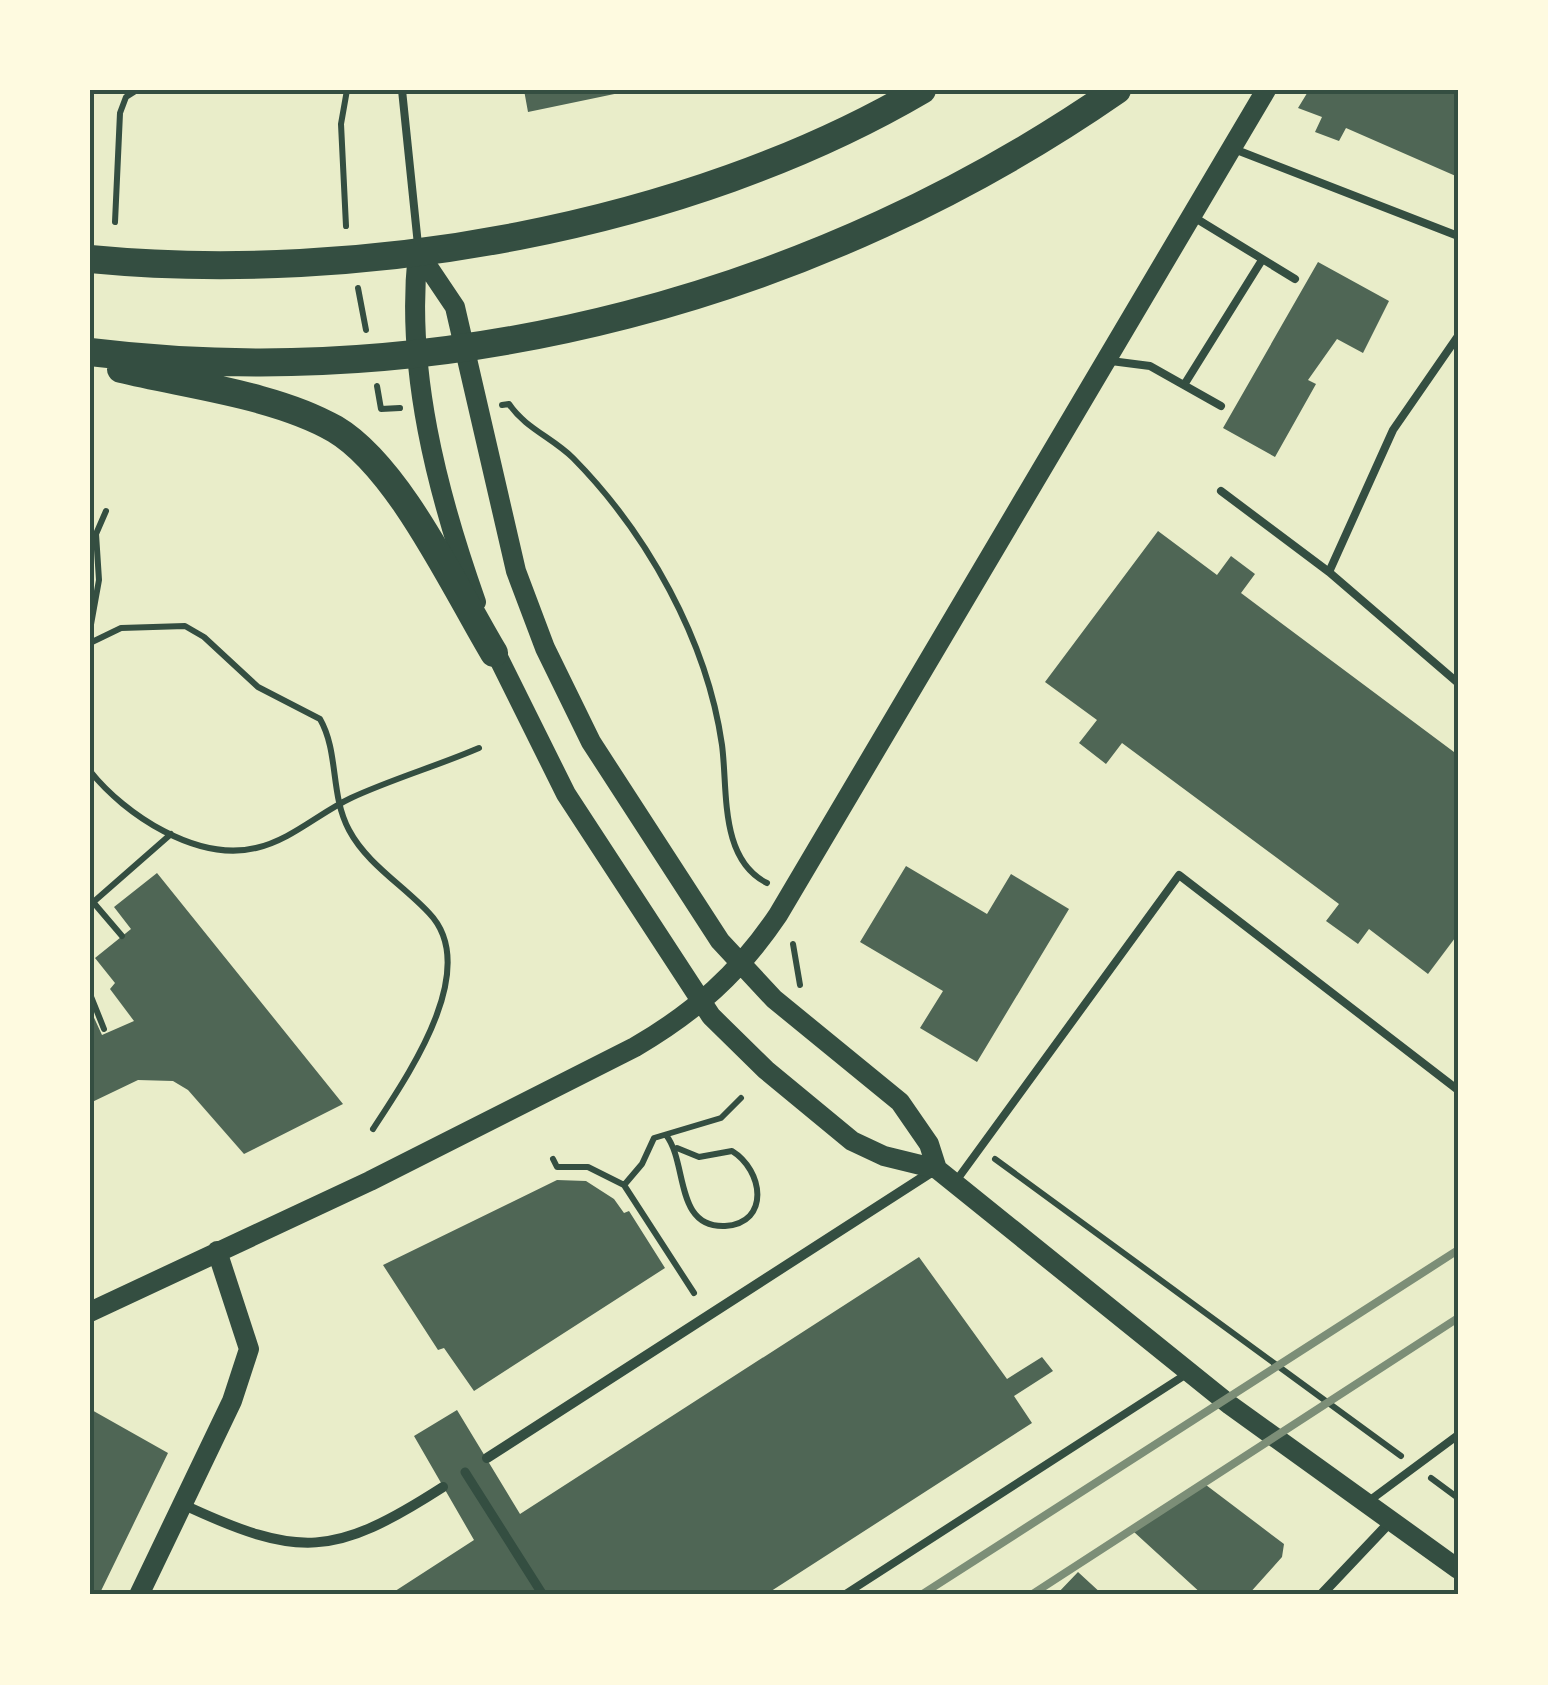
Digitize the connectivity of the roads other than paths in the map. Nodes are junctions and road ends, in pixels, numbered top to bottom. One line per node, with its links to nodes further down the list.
1 (402, 90): 8 (lane)
2 (922, 90): 8 (highway)
3 (1117, 90): 13 (highway)
4 (1266, 90): 5 (main road)
5 (1231, 148): 6 (main road); 7 (lane)
6 (1190, 215): 10 (lane); 17 (main road)
7 (1458, 236)
8 (418, 252): 9 (highway); 13 (main road); 15 (main road)
9 (90, 259)
10 (1262, 260): 11 (lane); 18 (lane)
11 (1295, 279)
12 (1458, 336): 21 (lane)
13 (466, 348): 15 (highway); 24 (main road)
14 (90, 352): 15 (highway)
15 (416, 354): 22 (main road)
16 (90, 361): 22 (highway)
17 (1103, 363): 18 (lane); 24 (main road)
18 (1184, 384): 19 (lane)
19 (1221, 406)
20 (1222, 492): 21 (lane)
21 (1329, 572): 23 (lane)
22 (494, 652): 25 (main road)
23 (1458, 682)
24 (741, 965): 25 (main road); 27 (main road)
25 (702, 1004): 27 (main road); 29 (main road)
26 (1458, 1090): 28 (lane)
27 (936, 1168): 28 (main road); 33 (street)
28 (955, 1183): 31 (main road)
29 (217, 1251): 30 (main road); 37 (main road)
30 (90, 1312)
31 (1189, 1372): 36 (main road); 42 (lane)
32 (1458, 1435): 36 (lane)
33 (486, 1458)
34 (465, 1472): 41 (street)
35 (443, 1486): 37 (street)
36 (1366, 1503): 38 (main road)
37 (182, 1504): 40 (main road)
38 (1391, 1521): 39 (main road); 43 (street)
39 (1458, 1569)
40 (139, 1595)
41 (543, 1595)
42 (844, 1595)
43 (1321, 1595)

